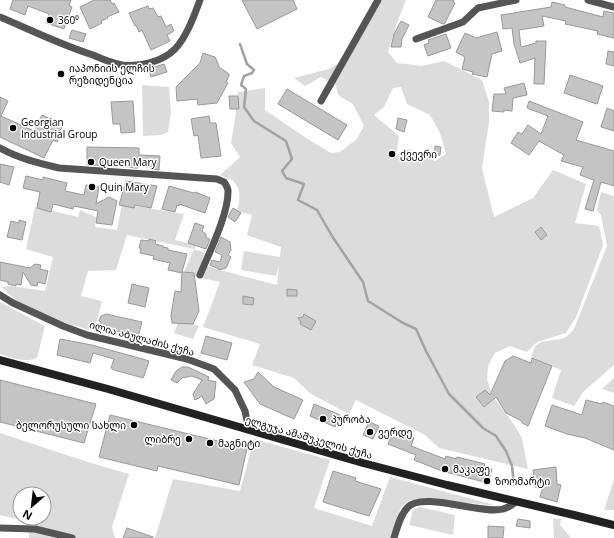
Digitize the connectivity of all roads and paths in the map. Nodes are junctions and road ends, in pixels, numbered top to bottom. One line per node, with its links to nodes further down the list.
1 (200, 0): 6 (street)
2 (378, 0): 8 (street)
3 (516, 0): 7 (street)
4 (588, 0): 5 (street)
5 (614, 7)
6 (0, 17)
7 (416, 39)
8 (321, 101)
9 (0, 148): 10 (street)
10 (200, 275)
11 (0, 296): 13 (street, ილია აბულაძის ქუჩა)
12 (0, 360): 13 (main road, ელგუჯა ამაშუკელის ქუჩა)
13 (249, 430): 14 (main road, ელგუჯა ამაშუკელის ქუჩა)
14 (516, 502): 15 (main road, ელგუჯა ამაშუკელის ქუჩა); 18 (street)
15 (614, 526)
16 (0, 528): 17 (street)
17 (72, 538)
18 (394, 538)

